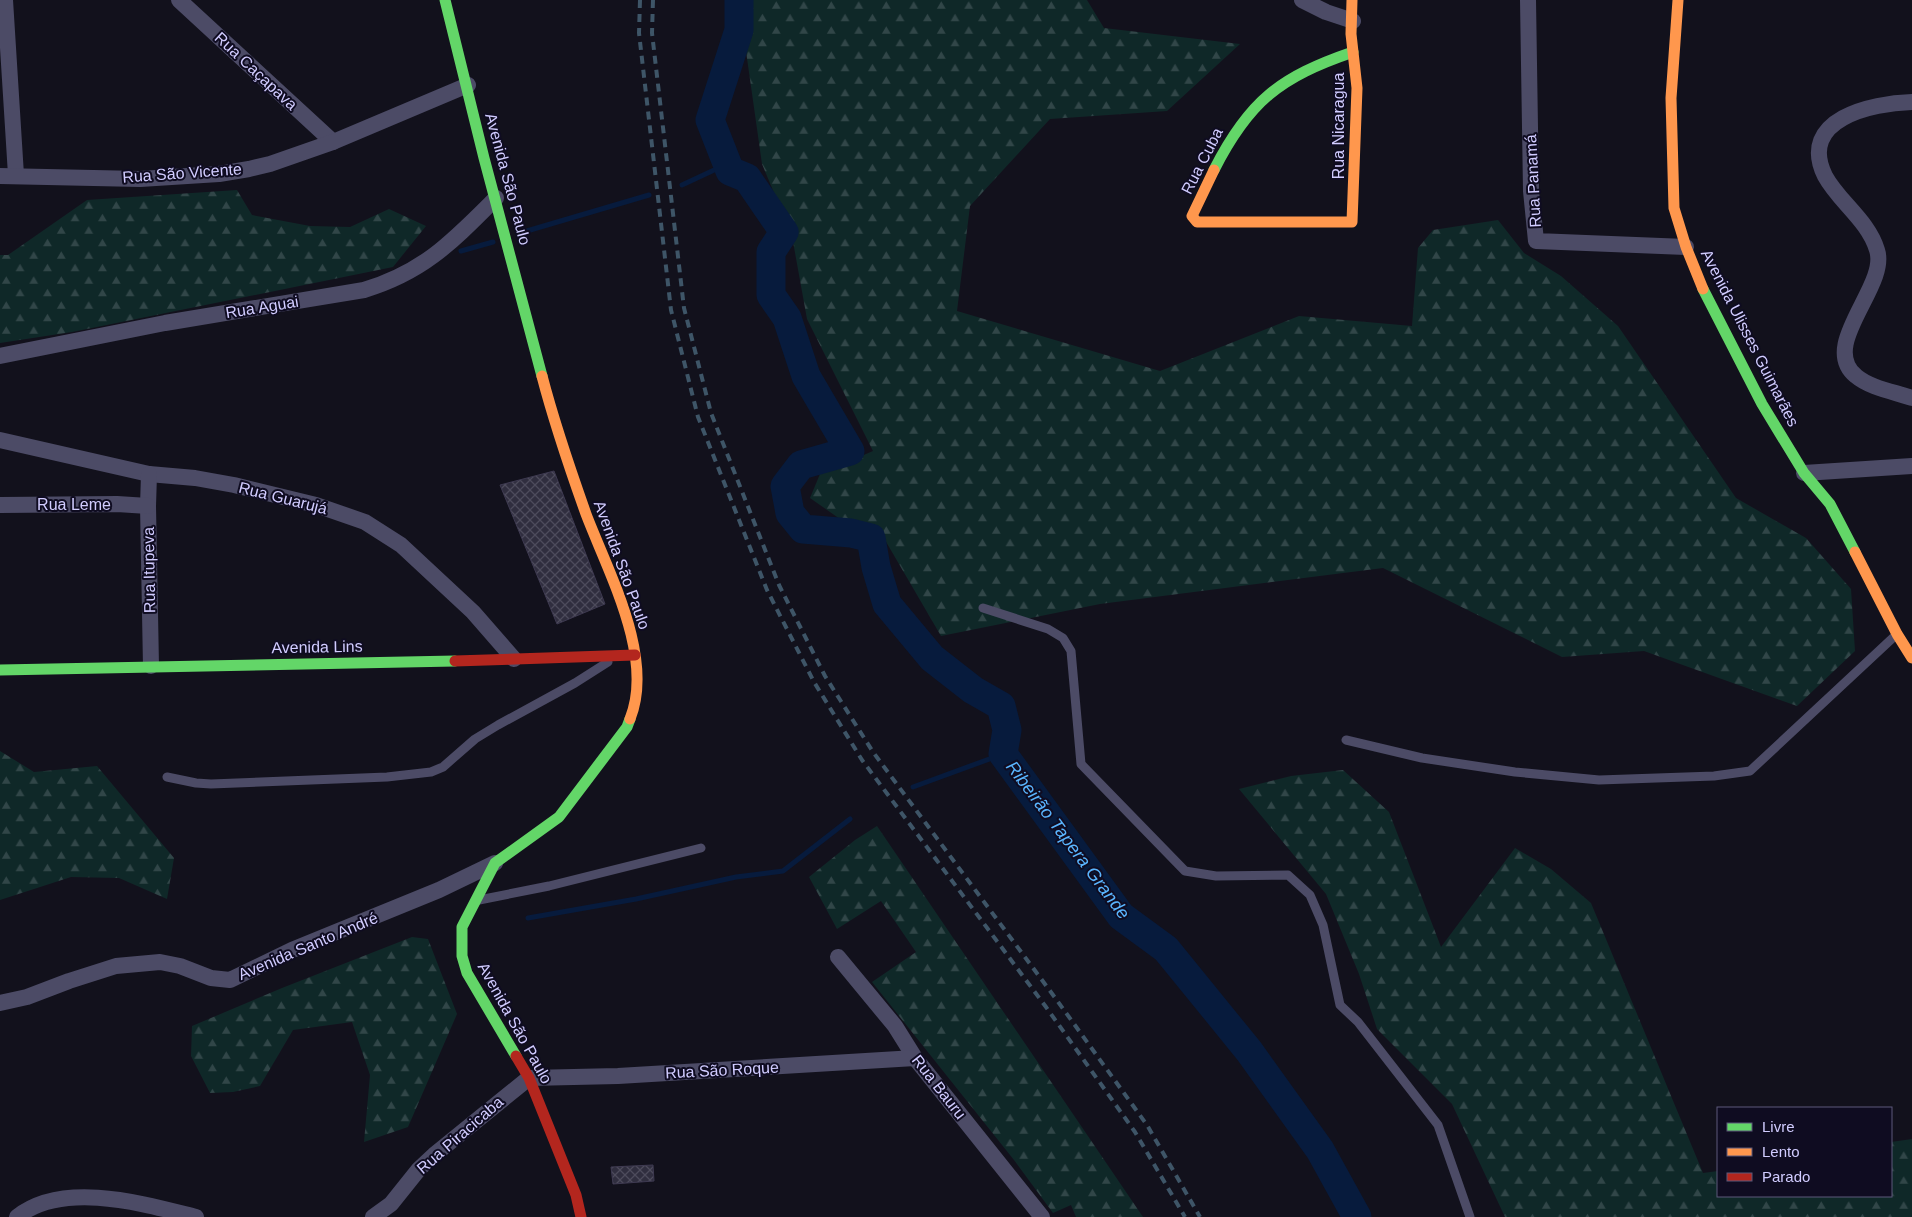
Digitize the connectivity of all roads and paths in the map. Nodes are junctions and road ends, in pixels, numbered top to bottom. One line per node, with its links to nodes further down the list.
1 (5, 0): 13 (street)
2 (179, 0): 12 (street, Rua Caçapava)
3 (445, 0): 10 (main road, Avenida São Paulo)
4 (1302, 0): 8 (street)
5 (1352, 0): 8 (main road, Rua Nicaragua)
6 (1528, 0): 16 (street, Rua Panamá)
7 (1678, 0): 16 (main road, Avenida Ulisses Guimarães)
8 (1353, 20): 9 (main road, Rua Nicaragua)
9 (1353, 52): 15 (main road, Rua Nicaragua); 15 (main road, Rua Cuba)
10 (468, 86): 12 (street, Rua São Vicente); 14 (main road, Avenida São Paulo)
11 (1912, 102): 18 (street)
12 (333, 142): 13 (street, Rua São Vicente)
13 (8, 176)
14 (496, 198): 17 (street, Rua Aguai); 27 (main road, Avenida São Paulo)
15 (1352, 222)
16 (1686, 247): 21 (main road, Avenida Ulisses Guimarães)
17 (0, 356)
18 (1912, 398)
19 (0, 440): 22 (street, Rua Guarujá)
20 (1912, 466): 21 (street)
21 (1804, 473): 26 (main road, Avenida Ulisses Guimarães)
22 (149, 474): 24 (street, Rua Itupeva); 30 (street, Rua Guarujá)
23 (0, 505): 24 (street, Rua Leme)
24 (148, 506): 31 (street, Rua Itupeva)
25 (983, 608): 48 (lane)
26 (1897, 634): 28 (main road, Avenida Ulisses Guimarães); 33 (lane)
27 (635, 655): 29 (main road, Avenida Lins); 36 (main road, Avenida São Paulo)
28 (1911, 655)
29 (616, 656): 30 (main road, Avenida Lins); 34 (lane)
30 (514, 659): 31 (main road, Avenida Lins)
31 (152, 666): 32 (main road, Avenida Lins)
32 (0, 670)
33 (1346, 740)
34 (167, 776)
35 (701, 848): 37 (lane)
36 (495, 863): 37 (main road, Avenida São Paulo); 39 (street, Avenida Santo André)
37 (474, 901): 41 (main road, Avenida São Paulo)
38 (838, 957): 40 (street, Rua Bauru)
39 (0, 1004)
40 (915, 1058): 41 (street, Rua São Roque); 47 (street, Rua Bauru)
41 (529, 1078): 42 (street, Rua Piracicaba); 46 (main road, Avenida São Paulo)
42 (392, 1211): 45 (street, Rua Piracicaba)
43 (17, 1217): 44 (street)
44 (196, 1217)
45 (373, 1217)
46 (581, 1217)
47 (1042, 1217)
48 (1470, 1217)

